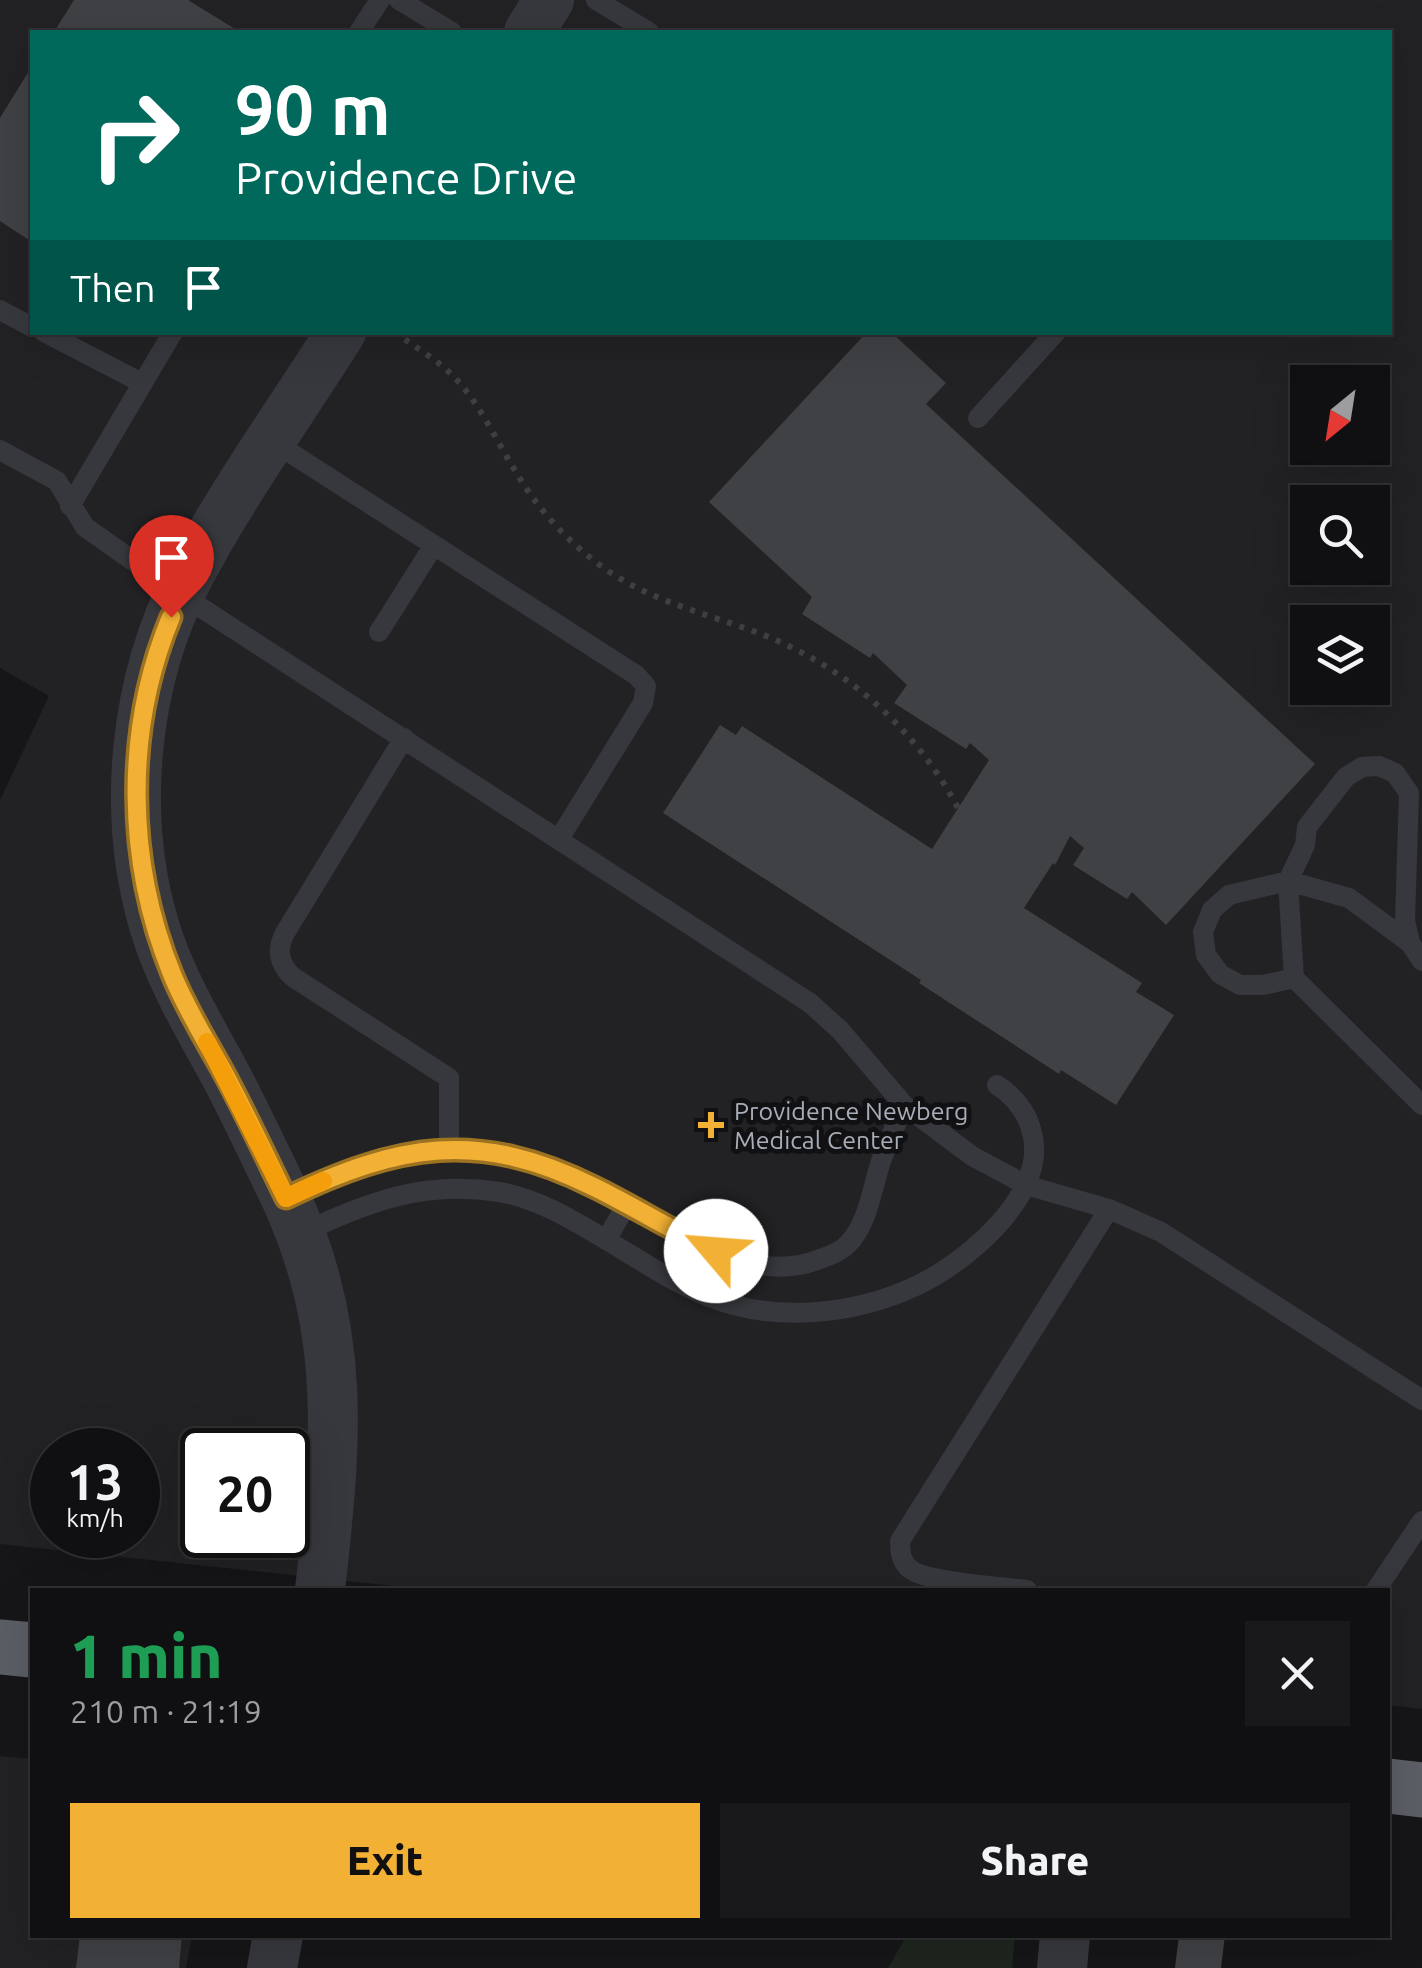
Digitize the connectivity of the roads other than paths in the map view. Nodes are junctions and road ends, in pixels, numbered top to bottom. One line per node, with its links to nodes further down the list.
1 (380, 0): 5 (lane)
2 (400, 0): 6 (lane)
3 (549, 0): 7 (street)
4 (596, 0): 8 (lane)
5 (360, 30)
6 (449, 30)
7 (530, 30)
8 (646, 30)
9 (0, 310): 10 (lane)
10 (30, 325)
11 (50, 335): 15 (lane)
12 (170, 335): 15 (lane)
13 (339, 335): 17 (street)
14 (1053, 335): 16 (lane)
15 (142, 384): 19 (lane)
16 (978, 418)
17 (272, 440): 20 (lane); 21 (street)
18 (0, 450): 19 (lane)
19 (70, 506): 21 (lane)
20 (434, 545): 22 (lane); 24 (lane)
21 (180, 594): 23 (lane); 35 (street)
22 (379, 632)
23 (404, 738): 24 (lane); 31 (lane)
24 (559, 840): 29 (lane)
25 (1288, 881): 26 (lane); 26 (lane); 27 (lane); 27 (lane)
26 (1416, 952)
27 (1294, 978): 30 (lane)
28 (997, 1085): 32 (lane)
29 (904, 1105): 32 (lane); 33 (lane)
30 (1422, 1105)
31 (450, 1149): 33 (lane); 35 (lane)
32 (1026, 1185): 34 (lane); 36 (lane)
33 (627, 1204): 36 (lane)
34 (1109, 1210): 37 (lane); 40 (lane)
35 (294, 1216): 36 (lane); 39 (street)
36 (606, 1240)
37 (1422, 1400)
38 (1422, 1521): 41 (lane)
39 (320, 1588)
40 (1012, 1588)
41 (1377, 1588)
42 (0, 1647): 43 (highway)
43 (30, 1650)
44 (1390, 1786): 45 (highway)
45 (1422, 1790)
46 (277, 1938): 48 (street)
47 (1065, 1938): 49 (street)
48 (272, 1968)
49 (1062, 1968)

